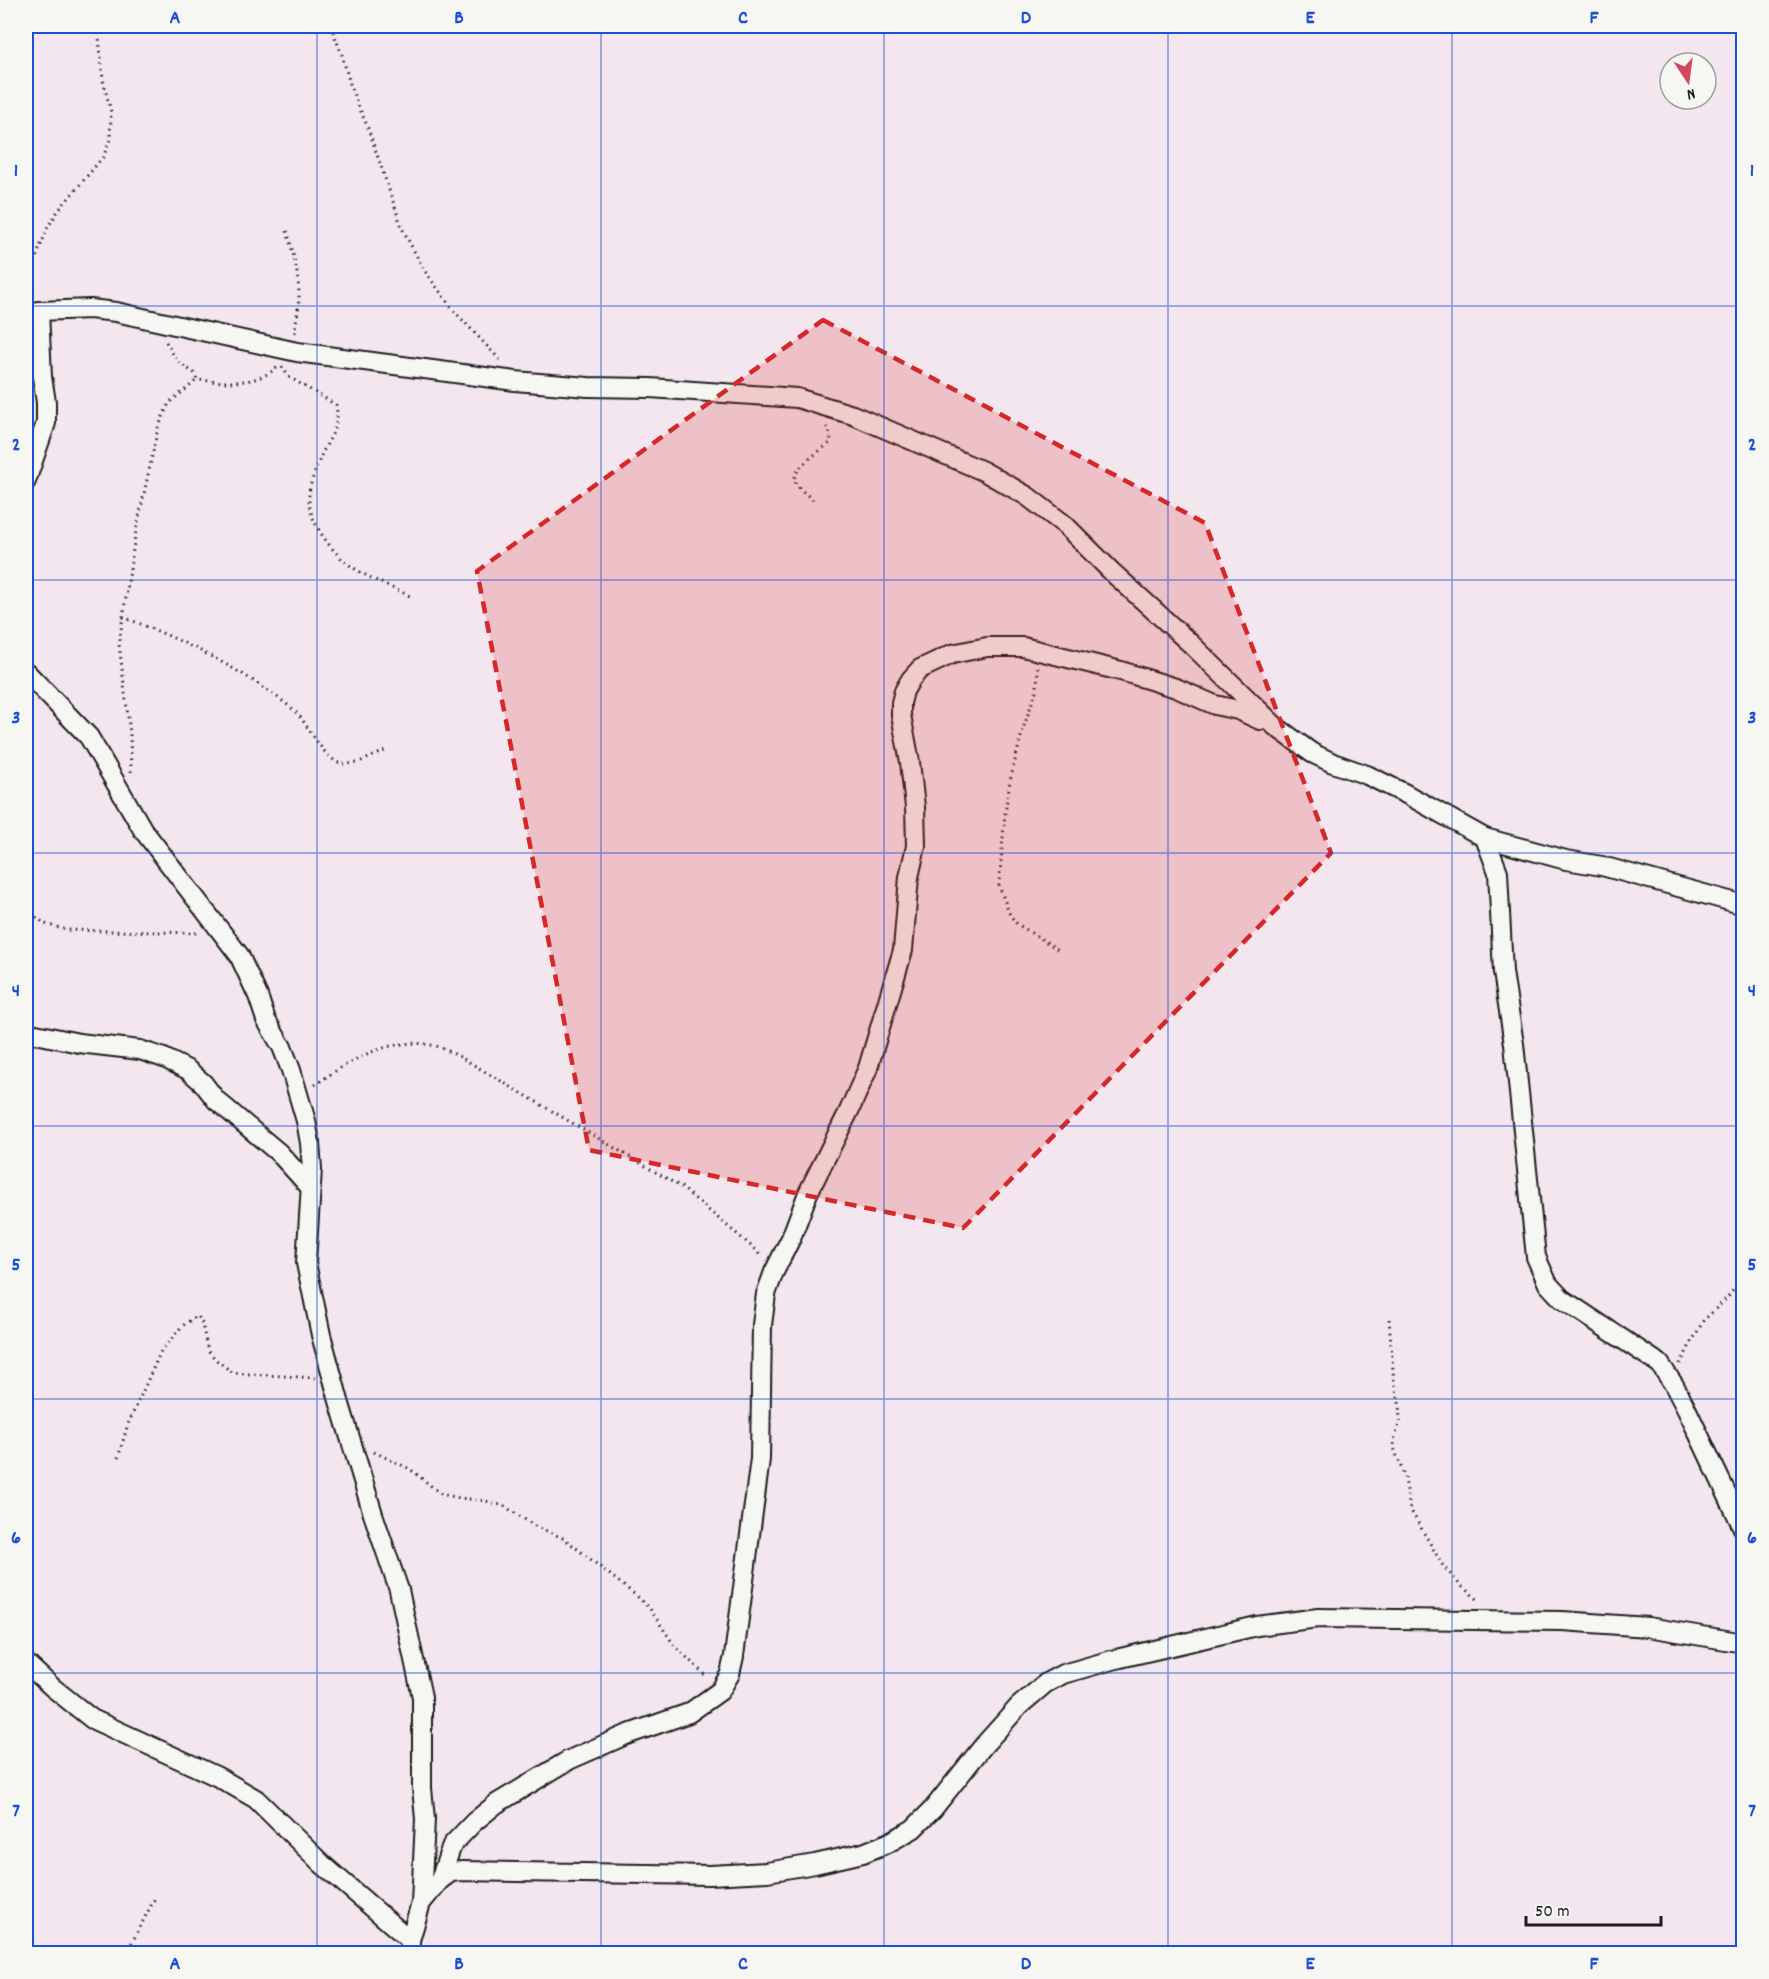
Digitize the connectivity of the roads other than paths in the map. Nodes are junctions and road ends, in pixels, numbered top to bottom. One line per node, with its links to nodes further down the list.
1 (32, 316): 2 (street); 4 (street)
2 (26, 481)
3 (26, 672): 8 (street)
4 (1275, 726): 5 (street); 12 (street)
5 (1485, 837): 6 (street); 9 (street)
6 (1743, 905)
7 (26, 1032): 8 (street)
8 (309, 1186): 13 (street)
9 (1743, 1530)
10 (1743, 1643): 12 (street)
11 (26, 1663): 14 (street)
12 (440, 1880): 13 (street)
13 (421, 1903): 14 (street)
14 (410, 1947)

